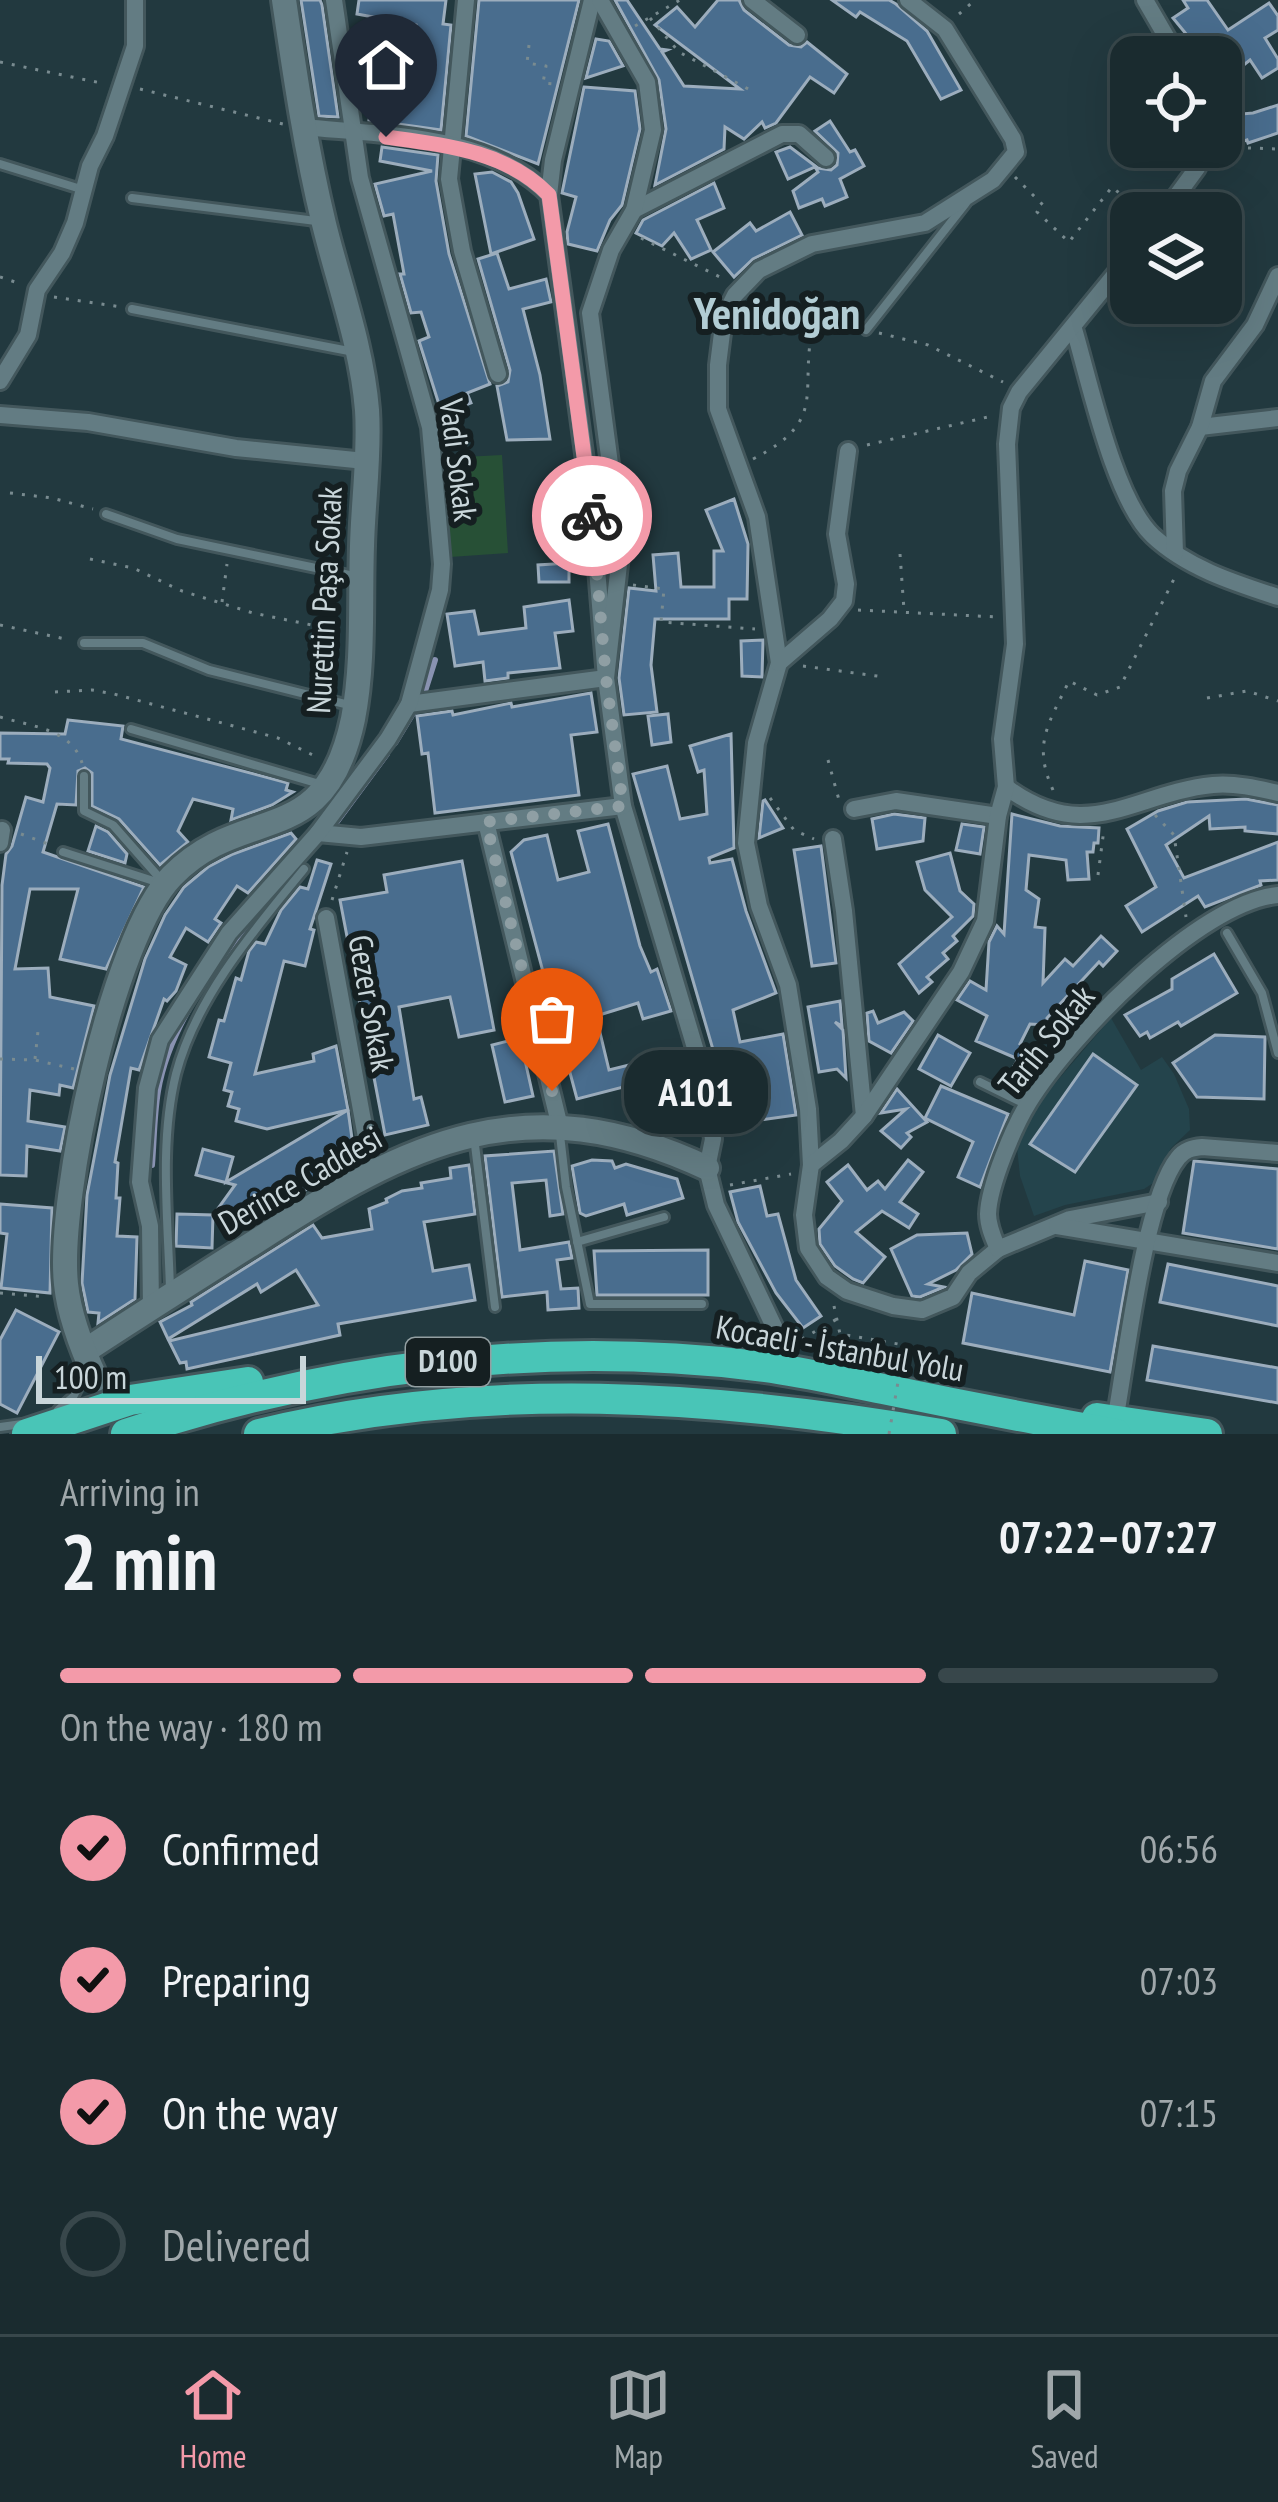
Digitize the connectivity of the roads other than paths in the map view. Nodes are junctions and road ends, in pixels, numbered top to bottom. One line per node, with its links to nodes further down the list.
1 (134, 0): 16 (street)
2 (284, 0): 11 (street, Nurettin Paşa Sokak)
3 (334, 0): 12 (street, Vadi Sokak)
4 (466, 0): 13 (street)
5 (596, 0): 17 (street); 20 (street)
6 (752, 0): 9 (street)
7 (908, 0): 18 (street)
8 (1145, 0): 10 (street)
9 (797, 35)
10 (1166, 36)
11 (303, 127): 12 (street); 21 (street, Nurettin Paşa Sokak)
12 (354, 132): 13 (street); 42 (street, Vadi Sokak)
13 (450, 146): 17 (street); 28 (street)
14 (826, 158): 20 (street)
15 (0, 164): 16 (lane)
16 (84, 190): 29 (street)
17 (549, 195): 41 (street)
18 (970, 196): 26 (lane); 40 (street)
19 (132, 198): 21 (lane)
20 (634, 210): 41 (street)
21 (324, 223): 27 (street, Nurettin Paşa Sokak)
22 (1278, 276): 32 (street)
23 (1110, 283): 25 (street)
24 (132, 309): 27 (lane)
25 (1074, 329): 36 (street); 46 (street)
26 (866, 330)
27 (357, 353): 34 (street, Nurettin Paşa Sokak)
28 (498, 374)
29 (0, 381)
30 (0, 415): 34 (street)
31 (1275, 424): 32 (street)
32 (1200, 428): 36 (street)
33 (848, 451): 40 (street)
34 (365, 461): 37 (street, Nurettin Paşa Sokak)
35 (106, 514): 37 (lane)
36 (1180, 555): 38 (street)
37 (361, 577): 43 (street, Nurettin Paşa Sokak)
38 (1278, 597)
39 (84, 643): 43 (lane)
40 (779, 662): 69 (street)
41 (606, 678): 42 (street); 50 (street)
42 (409, 704): 48 (street, Vadi Sokak)
43 (355, 707): 48 (street, Nurettin Paşa Sokak)
44 (131, 728): 48 (lane)
45 (84, 776): 56 (lane)
46 (1006, 787): 47 (street); 51 (street)
47 (1278, 793)
48 (323, 802): 52 (street); 56 (street); 61 (street, Vadi Sokak)
49 (847, 805): 51 (street)
50 (623, 806): 52 (street); 71 (street)
51 (998, 816): 65 (street)
52 (486, 822): 66 (street)
53 (833, 839): 65 (street)
54 (63, 851): 56 (lane)
55 (304, 869): 62 (lane)
56 (165, 884): 82 (street)
57 (1278, 895): 64 (street, Tarih Sokak)
58 (326, 918): 70 (street, Gezer Sokak)
59 (1227, 933): 60 (lane)
60 (1278, 1053)
61 (152, 1069): 62 (lane); 79 (street, Vadi Sokak)
62 (175, 1076): 79 (lane)
63 (980, 1082): 64 (lane)
64 (1027, 1105): 77 (street, Tarih Sokak)
65 (864, 1116): 69 (street)
66 (560, 1127): 67 (street, Derince Caddesi); 71 (street, Derince Caddesi); 76 (lane)
67 (474, 1136): 70 (street, Derince Caddesi); 81 (lane)
68 (1278, 1153): 72 (street)
69 (811, 1168): 77 (street)
70 (372, 1170): 79 (street, Derince Caddesi)
71 (710, 1178): 84 (street)
72 (1159, 1202): 74 (street); 75 (street)
73 (664, 1217): 76 (lane)
74 (1051, 1225): 75 (street); 77 (street)
75 (1148, 1240): 78 (street); 89 (street)
76 (577, 1242): 80 (lane)
77 (998, 1249)
78 (1278, 1263)
79 (160, 1302): 82 (street, Derince Caddesi)
80 (702, 1304)
81 (495, 1307)
82 (90, 1366): 85 (street); 87 (street); 88 (lane)
83 (416, 1366): 84 (highway, Kocaeli - İstanbul Yolu / D100); 85 (highway); 92 (highway, Kocaeli - İstanbul Yolu / D100)
84 (777, 1369): 89 (highway, Kocaeli - İstanbul Yolu / D100)
85 (130, 1400): 87 (highway)
86 (356, 1414): 90 (highway, D100); 93 (highway, D100); 94 (highway)
87 (79, 1415): 91 (highway)
88 (0, 1427)
89 (1116, 1427): 97 (highway, Kocaeli - İstanbul Yolu)
90 (885, 1429): 95 (highway); 96 (highway, D100)
91 (27, 1434)
92 (126, 1434)
93 (259, 1434)
94 (305, 1434)
95 (926, 1434)
96 (941, 1434)
97 (1207, 1434)

